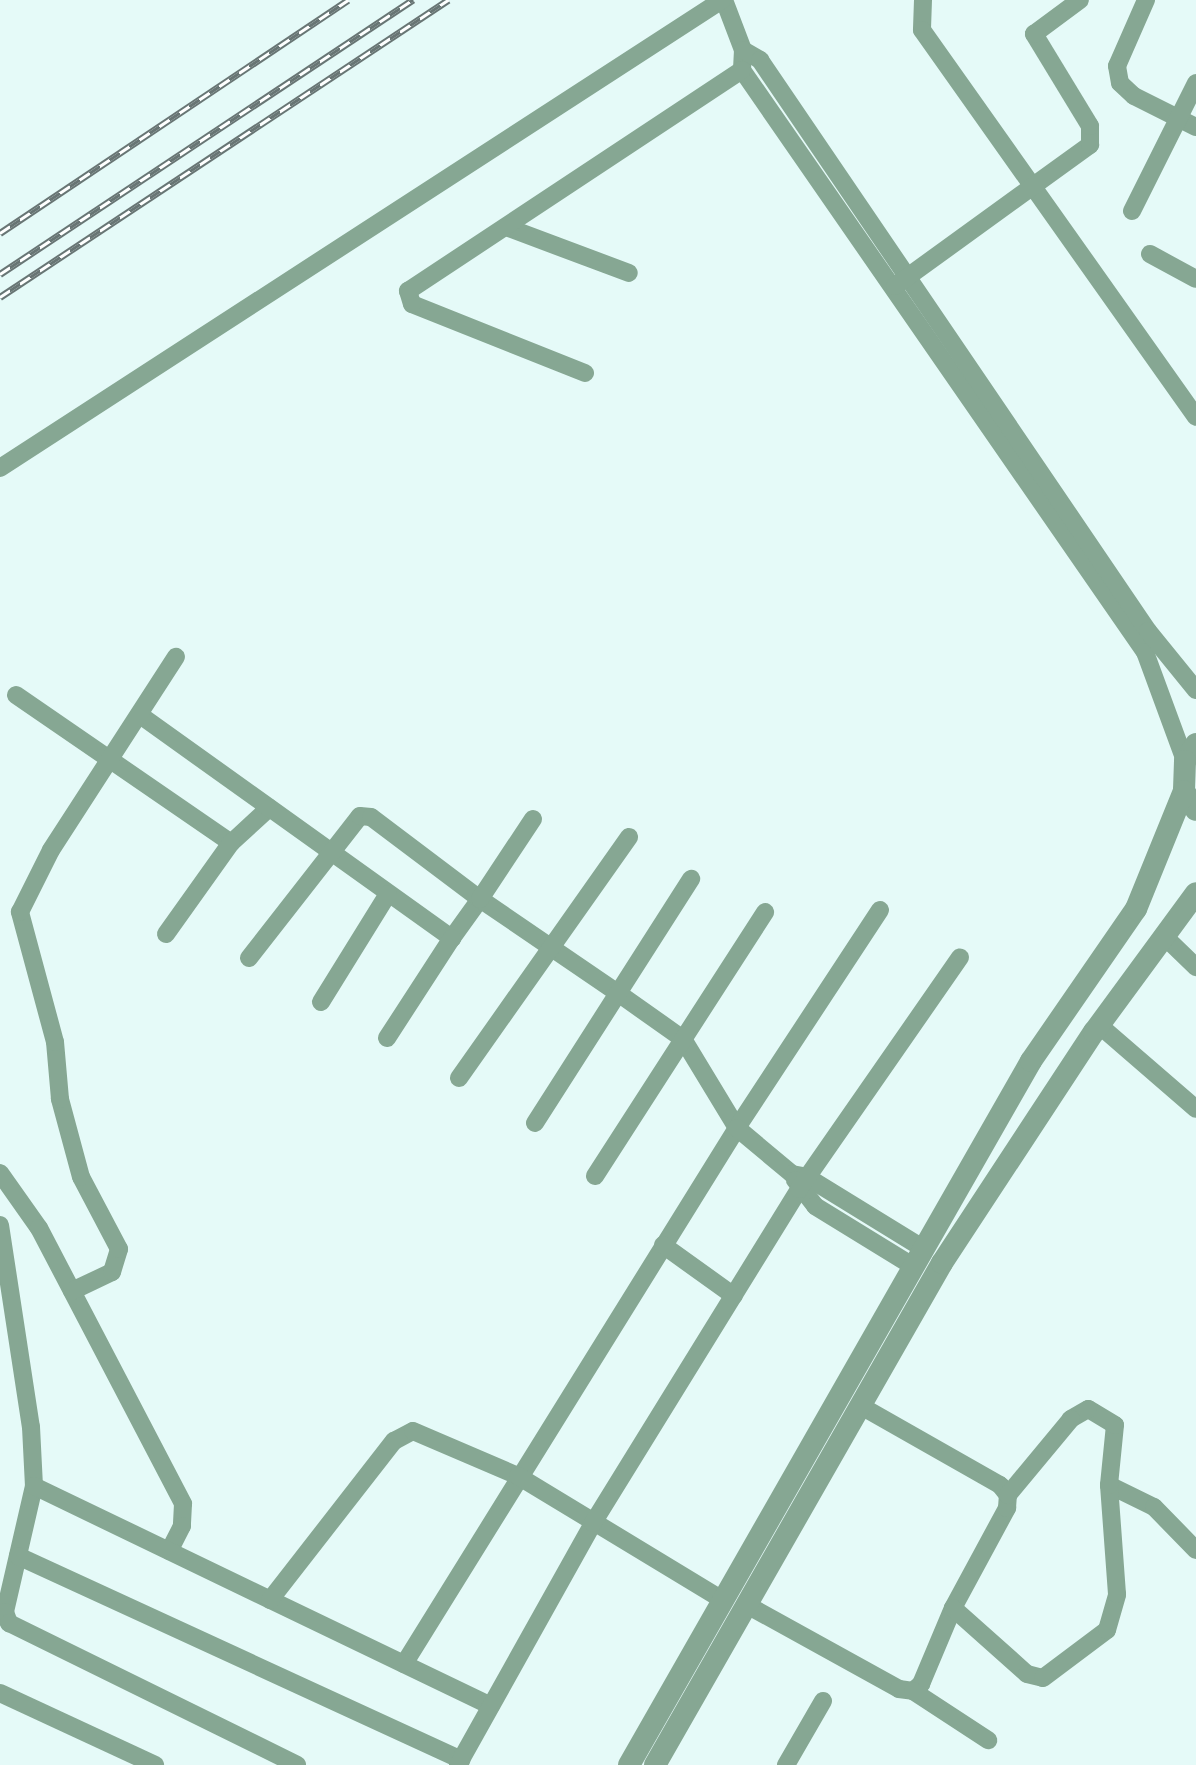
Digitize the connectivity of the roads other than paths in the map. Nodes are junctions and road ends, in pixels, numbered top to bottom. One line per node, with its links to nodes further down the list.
1 (723, 0): 5 (street); 18 (street)
2 (923, 0): 9 (street)
3 (1080, 0): 9 (street)
4 (1146, 0): 8 (street)
5 (743, 50): 6 (street); 15 (street)
6 (742, 70): 11 (street); 15 (street)
7 (1196, 83): 8 (street)
8 (1188, 123): 10 (street)
9 (1033, 190): 15 (street); 17 (street)
10 (1132, 211)
11 (506, 227): 13 (street); 16 (street)
12 (1150, 254): 14 (street)
13 (629, 273)
14 (1196, 279)
15 (899, 283): 20 (street); 23 (street)
16 (585, 373)
17 (1196, 417)
18 (0, 468)
19 (176, 657): 22 (street)
20 (1196, 690)
21 (16, 695): 24 (street)
22 (140, 715): 24 (street); 26 (street)
23 (1190, 753): 25 (street)
24 (109, 760): 30 (street); 60 (street)
25 (1184, 791): 27 (street); 59 (street)
26 (269, 808): 30 (street); 31 (street)
27 (1196, 810)
28 (533, 819): 35 (street)
29 (629, 837): 41 (street)
30 (231, 843): 38 (street)
31 (332, 851): 34 (street); 35 (street); 43 (street)
32 (691, 879): 45 (street)
33 (1196, 893): 40 (street)
34 (388, 894): 39 (street); 46 (street)
35 (480, 899): 39 (street); 41 (street)
36 (880, 910): 53 (street)
37 (765, 912): 49 (street)
38 (166, 934)
39 (452, 938): 48 (street)
40 (1166, 938): 44 (street); 47 (street)
41 (548, 945): 45 (street); 50 (street)
42 (960, 957): 56 (street)
43 (249, 958)
44 (1196, 967)
45 (618, 993): 49 (street); 52 (street)
46 (321, 1002)
47 (1099, 1025): 51 (street); 62 (street)
48 (387, 1038)
49 (683, 1039): 53 (street); 55 (street)
50 (459, 1078)
51 (1196, 1109)
52 (535, 1123)
53 (737, 1128): 56 (street); 58 (street)
54 (0, 1173): 60 (street)
55 (595, 1176)
56 (800, 1180): 59 (street); 61 (street)
57 (0, 1225): 65 (street)
58 (663, 1245): 61 (street); 63 (street)
59 (919, 1258): 72 (street)
60 (72, 1291): 69 (street)
61 (734, 1296): 67 (street)
62 (861, 1406): 66 (street); 73 (street)
63 (518, 1476): 67 (street); 71 (street); 75 (street)
64 (1109, 1485): 66 (street); 68 (street); 74 (street)
65 (34, 1486): 69 (street); 70 (street)
66 (1008, 1495): 74 (street)
67 (593, 1523): 72 (street); 79 (street)
68 (1196, 1550)
69 (169, 1551): 71 (street)
70 (18, 1556): 81 (street); 82 (street)
71 (270, 1600): 75 (street)
72 (723, 1600): 86 (street)
73 (747, 1605): 76 (street); 87 (street)
74 (953, 1608): 76 (street)
75 (404, 1664): 79 (street)
76 (913, 1691): 80 (street)
77 (0, 1693): 83 (street)
78 (823, 1701): 88 (street)
79 (491, 1706): 82 (street)
80 (988, 1740)
81 (268, 1751): 84 (street); 85 (street)
82 (460, 1762)
83 (155, 1765)
84 (254, 1765)
85 (297, 1765)
86 (629, 1765)
87 (655, 1765)
88 (786, 1765)

